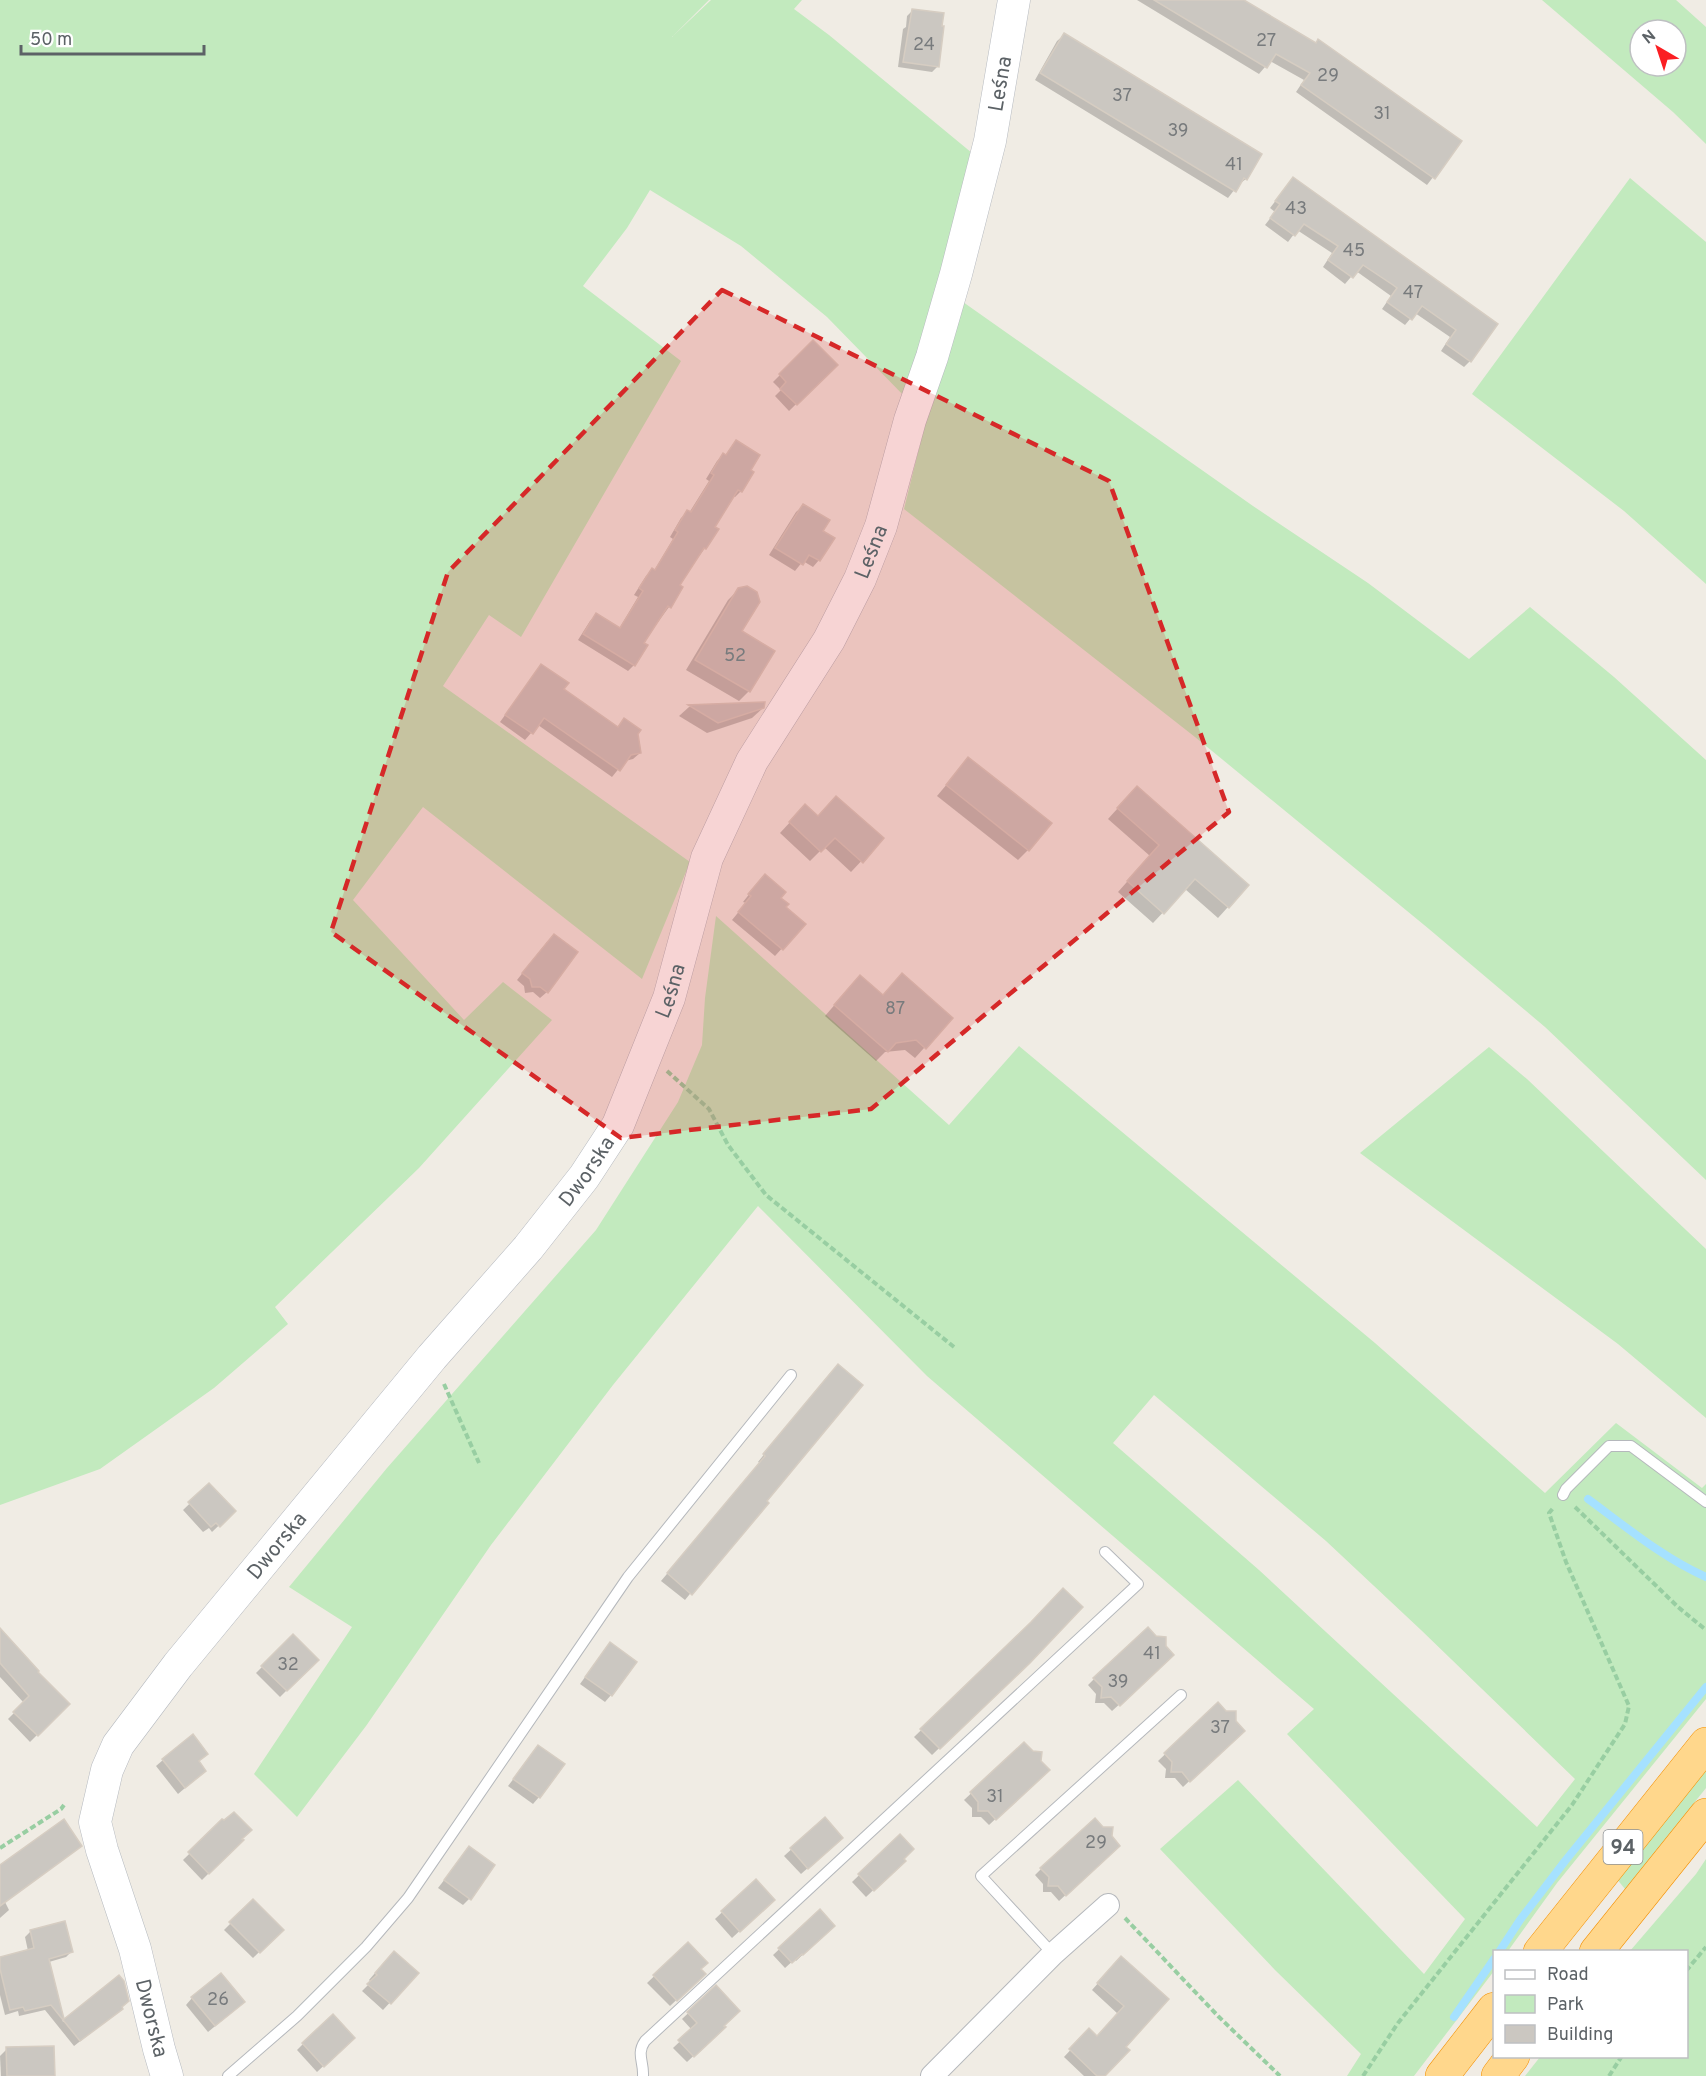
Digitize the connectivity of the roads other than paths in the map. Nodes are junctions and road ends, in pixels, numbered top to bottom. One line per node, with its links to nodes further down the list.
1 (1014, 0): 2 (street, Leśna)
2 (644, 1063): 16 (street, Dworska)
3 (790, 1375): 17 (lane)
4 (1563, 1495): 5 (lane)
5 (1706, 1502)
6 (1105, 1552): 18 (lane)
7 (1181, 1695): 13 (lane)
8 (1706, 1744): 11 (highway, 94)
9 (1706, 1815): 12 (highway, 94)
10 (1108, 1905): 13 (street)
11 (1542, 1950)
12 (1598, 1950)
13 (1053, 1954): 19 (street)
14 (1493, 2010): 20 (highway)
15 (1511, 2058): 21 (highway)
16 (167, 2076)
17 (228, 2076)
18 (643, 2076)
19 (932, 2076)
20 (1442, 2076)
21 (1497, 2076)

